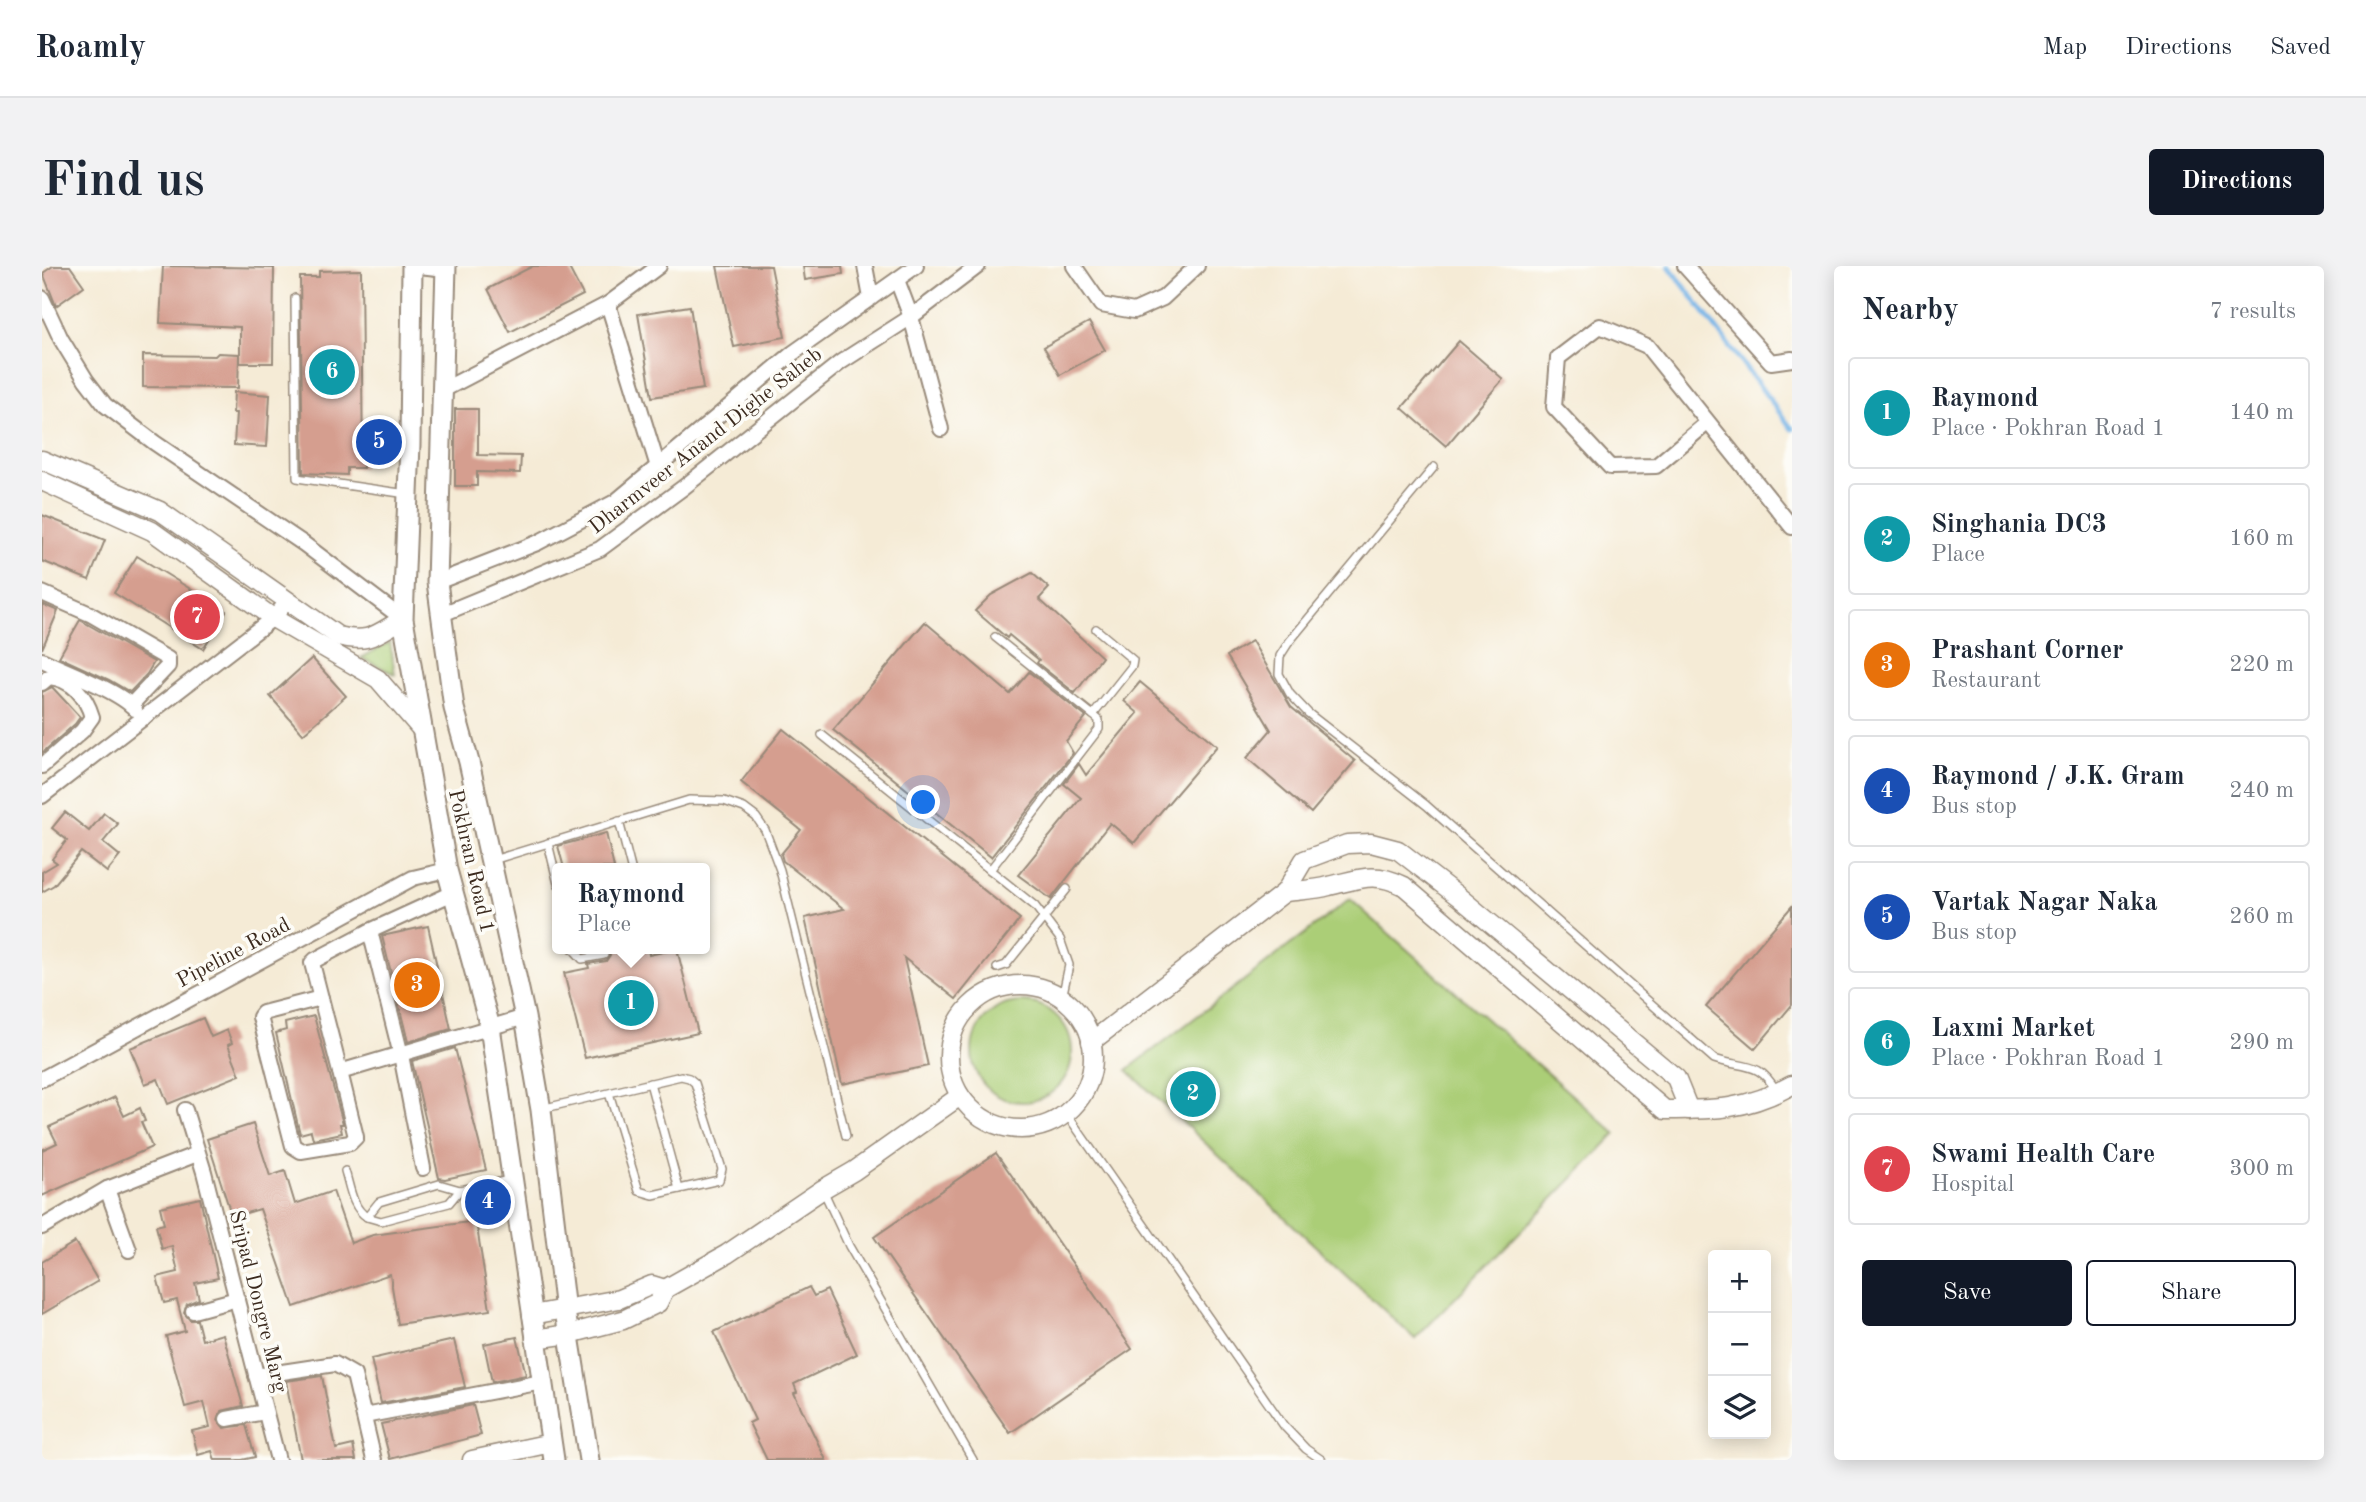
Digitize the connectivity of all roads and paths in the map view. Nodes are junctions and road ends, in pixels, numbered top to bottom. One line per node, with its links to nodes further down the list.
1 (412, 266): 25 (main road, Pokhran Road 1)
2 (419, 266): 10 (street)
3 (659, 266): 15 (street)
4 (865, 266): 13 (street)
5 (916, 266): 11 (street, Dharmveer Anand Dighe Saheb)
6 (978, 266): 16 (street, Dharmveer Anand Dighe Saheb)
7 (1074, 266): 8 (street)
8 (1197, 266)
9 (1685, 266): 17 (street)
10 (446, 267): 18 (main road, Pokhran Road 1)
11 (897, 280): 13 (street, Dharmveer Anand Dighe Saheb); 16 (street)
12 (42, 298): 32 (street)
13 (871, 298): 22 (street, Dharmveer Anand Dighe Saheb)
14 (295, 299): 25 (lane)
15 (608, 304): 18 (street); 22 (street)
16 (911, 317): 20 (street); 30 (street, Dharmveer Anand Dighe Saheb)
17 (1792, 359)
18 (443, 390): 27 (main road, Pokhran Road 1)
19 (1707, 423): 19 (street); 26 (street)
20 (941, 429)
21 (42, 460): 29 (street)
22 (658, 467): 27 (street, Dharmveer Anand Dighe Saheb)
23 (1434, 467): 68 (lane)
24 (42, 481): 31 (street)
25 (408, 494): 32 (main road, Pokhran Road 1)
26 (1792, 527)
27 (437, 582): 30 (main road, Pokhran Road 1)
28 (42, 593): 37 (street)
29 (288, 601): 31 (street); 32 (street)
30 (440, 615): 46 (main road, Pokhran Road 1)
31 (273, 618): 39 (street); 40 (street)
32 (403, 619): 40 (main road, Pokhran Road 1)
33 (1096, 629): 38 (lane)
34 (995, 637): 38 (lane)
35 (42, 660): 37 (street)
36 (42, 683): 42 (street)
37 (131, 705): 39 (street)
38 (1093, 715): 50 (lane)
39 (142, 719): 43 (street)
40 (421, 729): 49 (main road, Pokhran Road 1)
41 (822, 735): 50 (lane)
42 (42, 766)
43 (42, 796)
44 (619, 821): 45 (lane); 48 (lane); 75 (lane)
45 (548, 843): 46 (lane); 47 (lane)
46 (489, 861): 61 (main road, Pokhran Road 1)
47 (553, 863)
48 (630, 863)
49 (446, 865): 53 (main road, Pokhran Road 1); 66 (street, Pipeline Road)
50 (990, 870): 54 (lane)
51 (1067, 889): 54 (lane)
52 (1285, 892): 63 (street); 73 (street); 73 (street)
53 (453, 893): 55 (street); 62 (main road, Pokhran Road 1)
54 (1044, 918): 58 (lane); 60 (lane)
55 (370, 932): 59 (street); 64 (street)
56 (578, 954): 57 (lane)
57 (604, 955)
58 (997, 968)
59 (321, 998): 65 (street); 65 (street)
60 (1062, 998): 63 (street); 70 (street)
61 (525, 1017): 62 (street); 72 (main road, Pokhran Road 1)
62 (490, 1027): 64 (street); 79 (main road, Pokhran Road 1)
63 (1091, 1042): 74 (street)
64 (401, 1055): 65 (street); 77 (street)
65 (340, 1072)
66 (42, 1079)
67 (650, 1083): 69 (lane); 81 (lane); 81 (lane)
68 (1785, 1089): 73 (street)
69 (609, 1093): 72 (lane); 81 (lane)
70 (960, 1096): 74 (street); 82 (street)
71 (186, 1110): 76 (street, Sripad Dongre Marg)
72 (541, 1110): 90 (main road, Pokhran Road 1)
73 (1689, 1110)
74 (1066, 1113): 105 (lane)
75 (846, 1136)
76 (197, 1154): 80 (street); 88 (street, Sripad Dongre Marg)
77 (424, 1168)
78 (345, 1171): 84 (lane)
79 (511, 1180): 83 (lane); 91 (main road, Pokhran Road 1)
80 (107, 1189): 85 (street); 86 (street)
81 (679, 1189)
82 (823, 1189): 87 (street); 104 (lane)
83 (460, 1190): 84 (lane); 84 (lane)
84 (368, 1217)
85 (42, 1227)
86 (129, 1250)
87 (665, 1289): 90 (street); 92 (street)
88 (237, 1299): 89 (street); 94 (street, Sripad Dongre Marg)
89 (193, 1311)
90 (565, 1311): 91 (street); 92 (main road, Pokhran Road 1)
91 (532, 1315): 93 (main road, Pokhran Road 1)
92 (569, 1334): 93 (street); 103 (main road, Pokhran Road 1)
93 (535, 1339): 95 (main road, Pokhran Road 1)
94 (256, 1376): 96 (street, Sripad Dongre Marg); 97 (street)
95 (542, 1382): 97 (street); 99 (main road, Pokhran Road 1)
96 (265, 1412): 98 (street); 100 (street, Sripad Dongre Marg)
97 (363, 1416): 101 (street)
98 (227, 1419)
99 (553, 1451): 102 (street)
100 (278, 1460)
101 (374, 1460)
102 (472, 1460)
103 (589, 1460)
104 (973, 1460)
105 (1322, 1460)

